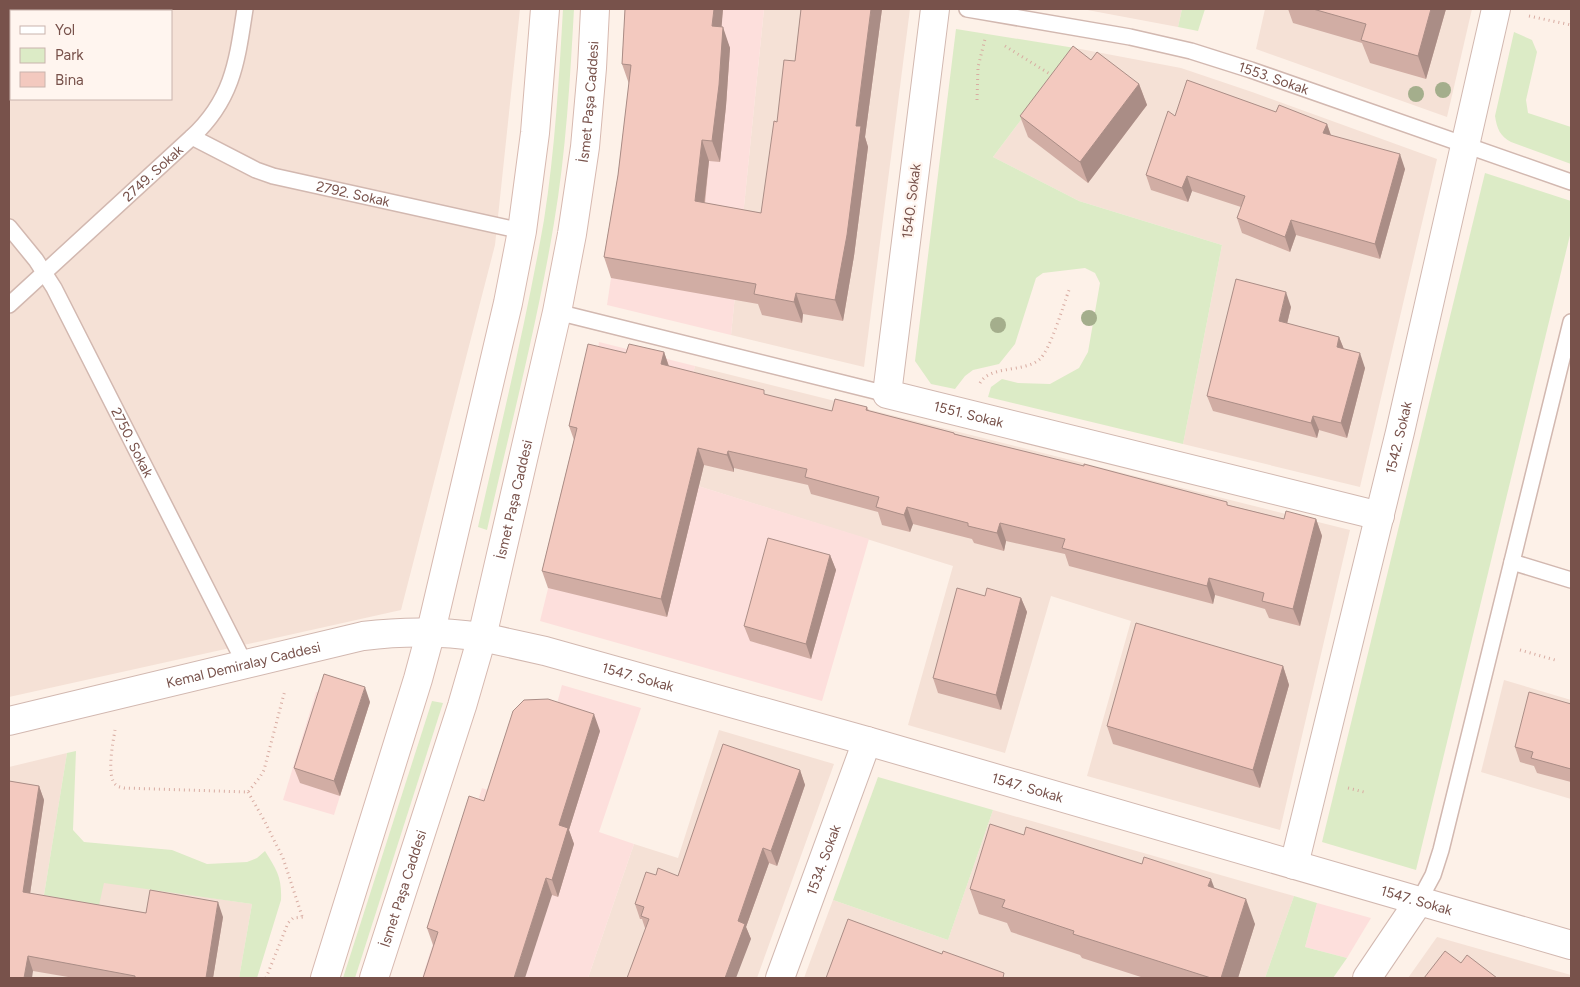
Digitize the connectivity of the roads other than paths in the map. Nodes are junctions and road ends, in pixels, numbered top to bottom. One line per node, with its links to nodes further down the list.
1 (245, 9): 7 (lane, 2749. Sokak)
2 (545, 9): 11 (street)
3 (595, 9): 14 (street, İsmet Paşa Caddesi)
4 (935, 9): 16 (street, 1540. Sokak)
5 (967, 9): 8 (lane, 1553. Sokak)
6 (1496, 9): 8 (street, 1542. Sokak)
7 (192, 137): 11 (lane, 2792. Sokak); 12 (lane, 2749. Sokak)
8 (1465, 145): 9 (lane, 1553. Sokak); 17 (street, 1542. Sokak)
9 (1571, 182)
10 (9, 227): 12 (lane, 2750. Sokak)
11 (522, 231): 20 (street)
12 (45, 274): 13 (lane, 2749. Sokak); 22 (lane, 2750. Sokak)
13 (9, 305)
14 (557, 312): 16 (lane, 1551. Sokak); 21 (street, İsmet Paşa Caddesi)
15 (1571, 322): 18 (lane)
16 (887, 394): 17 (street, 1551. Sokak)
17 (1380, 516): 25 (street, 1542. Sokak)
18 (1512, 562): 19 (lane); 26 (lane)
19 (1571, 580)
20 (431, 631): 21 (street, Kemal Demiralay Caddesi); 22 (street, Kemal Demiralay Caddesi); 28 (street)
21 (482, 637): 24 (street, 1547. Sokak); 29 (street, İsmet Paşa Caddesi)
22 (245, 664): 23 (street, Kemal Demiralay Caddesi)
23 (9, 721)
24 (867, 741): 25 (street, 1547. Sokak); 30 (street, 1534. Sokak)
25 (1294, 865): 26 (street, 1547. Sokak)
26 (1419, 901): 27 (street, 1547. Sokak); 31 (street)
27 (1571, 945)
28 (325, 978)
29 (374, 978)
30 (780, 978)
31 (1368, 978)

